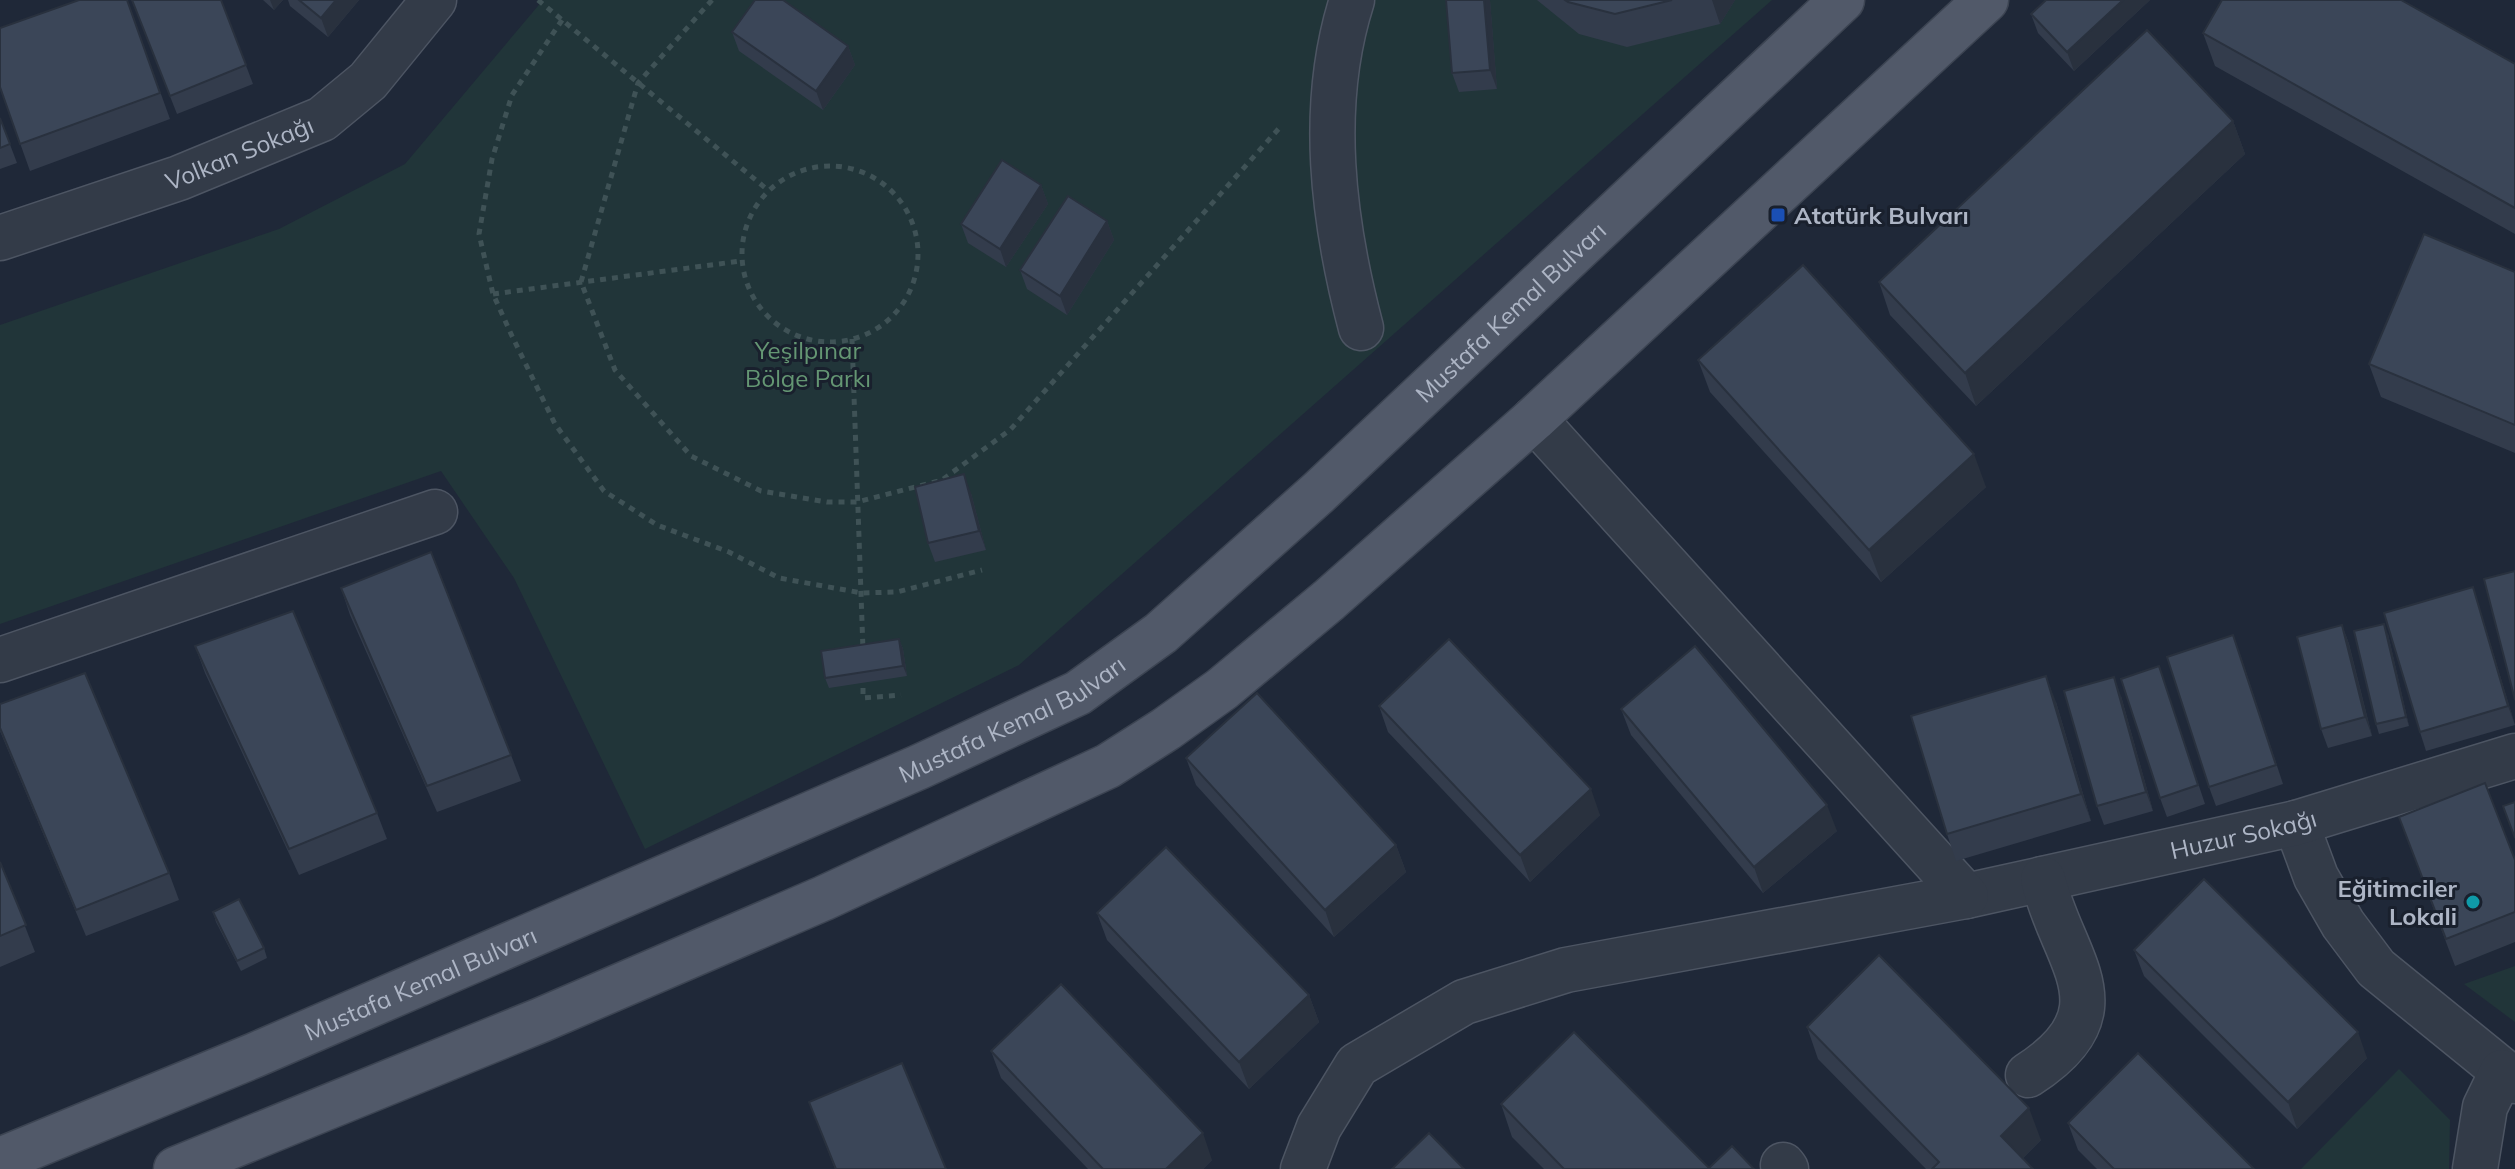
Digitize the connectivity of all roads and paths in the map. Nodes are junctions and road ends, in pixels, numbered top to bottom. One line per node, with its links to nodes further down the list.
1 (434, 0): 11 (street, Volkan Sokağı)
2 (538, 0): 7 (path)
3 (712, 0): 9 (path)
4 (1352, 0): 8 (street)
5 (1842, 0): 32 (main road, Mustafa Kemal Bulvarı)
6 (1986, 0): 17 (main road)
7 (562, 20): 9 (path); 14 (path)
8 (1334, 68): 15 (street); 18 (path)
9 (638, 83): 10 (path); 13 (path)
10 (769, 191): 12 (path); 16 (path)
11 (0, 238)
12 (741, 261): 13 (path); 16 (path)
13 (581, 282): 14 (path); 18 (path)
14 (493, 294): 21 (path)
15 (1361, 328)
16 (852, 339): 18 (path)
17 (1534, 419): 29 (street); 33 (main road)
18 (857, 502): 21 (path)
19 (435, 512): 23 (street)
20 (982, 570): 21 (path)
21 (862, 593): 22 (path)
22 (863, 653)
23 (0, 660)
24 (863, 668): 25 (path)
25 (901, 695)
26 (2515, 756): 27 (street, Huzur Sokağı)
27 (2296, 823): 28 (street, Huzur Sokağı); 31 (street)
28 (2043, 879): 29 (street, Huzur Sokağı); 30 (street)
29 (1966, 896): 34 (street, Huzur Sokağı)
30 (2028, 1075)
31 (2509, 1076): 35 (street)
32 (0, 1160)
33 (176, 1169)
34 (1303, 1169)
35 (2475, 1169)

